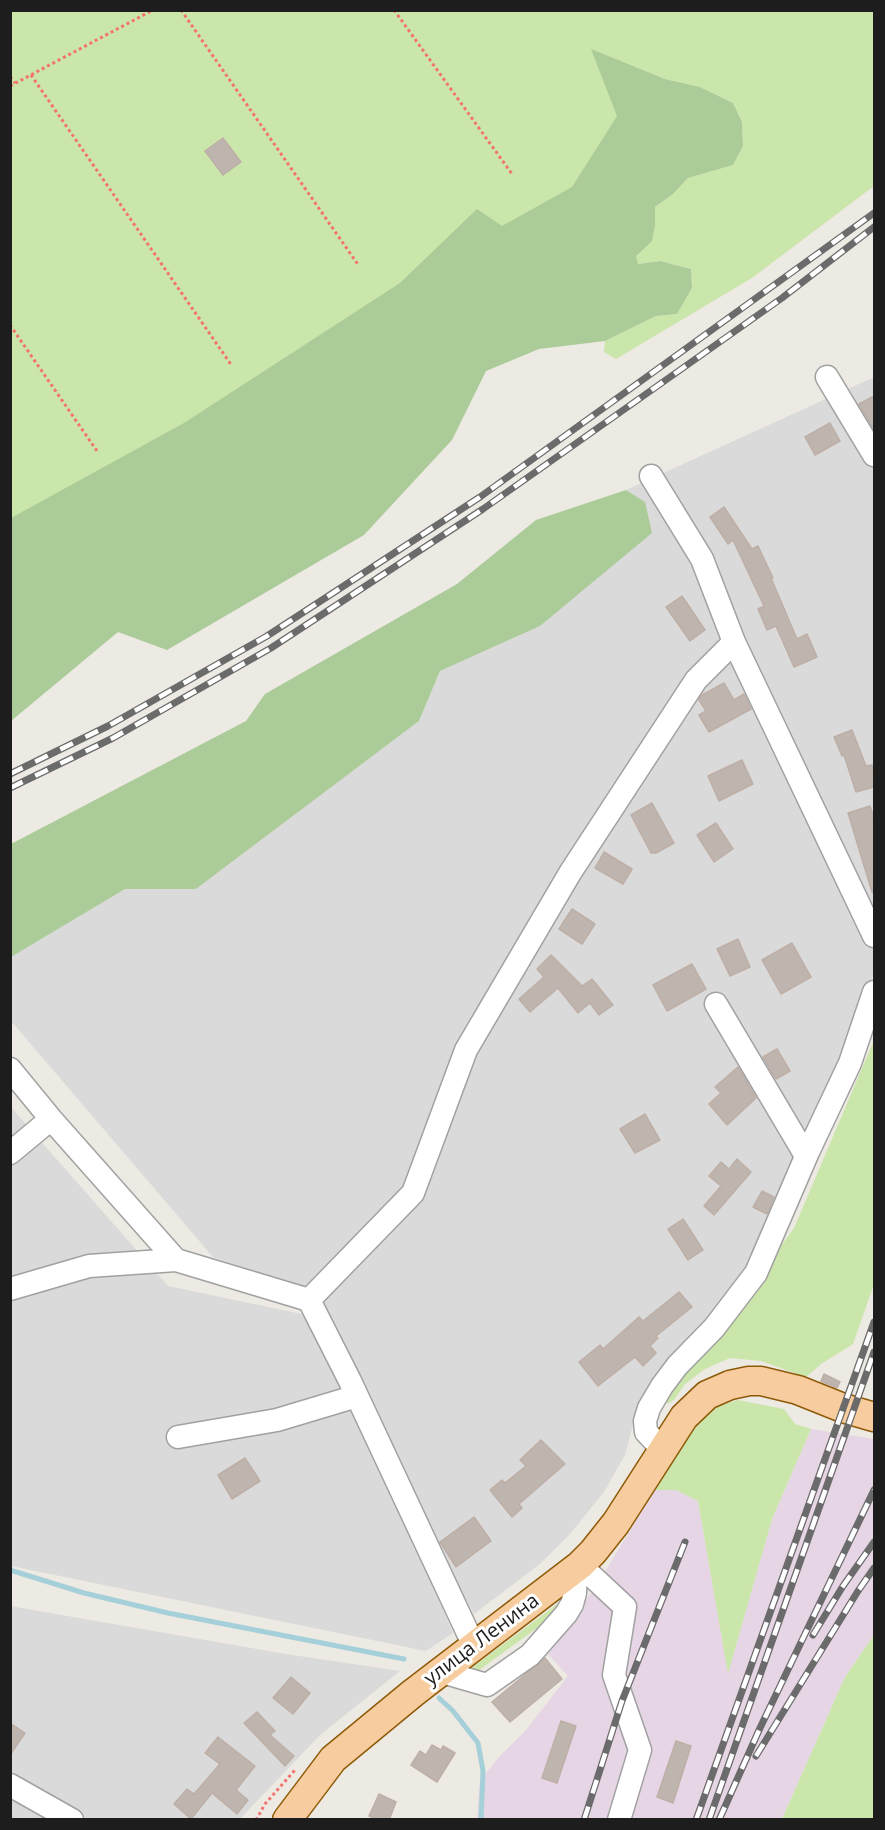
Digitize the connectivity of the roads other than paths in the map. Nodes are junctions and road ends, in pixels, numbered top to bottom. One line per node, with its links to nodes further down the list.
1 (827, 377): 2 (street)
2 (874, 455)
3 (651, 476): 4 (street)
4 (734, 642): 5 (street); 14 (street)
5 (874, 936)
6 (874, 992): 11 (street)
7 (716, 1004): 11 (street)
8 (10, 1069): 9 (street)
9 (51, 1119): 10 (street); 12 (street)
10 (10, 1153)
11 (806, 1156): 18 (street)
12 (176, 1260): 13 (street); 14 (street)
13 (10, 1289)
14 (309, 1300): 15 (street)
15 (357, 1396): 17 (street); 20 (street)
16 (874, 1417): 18 (main road, улица Ленина)
17 (178, 1437)
18 (662, 1449): 19 (main road, улица Ленина)
19 (578, 1566): 20 (main road, улица Ленина); 21 (street); 25 (street)
20 (474, 1646): 21 (main road, улица Ленина)
21 (442, 1672): 24 (main road, улица Ленина)
22 (10, 1785): 23 (street)
23 (72, 1820)
24 (287, 1820)
25 (619, 1820)

